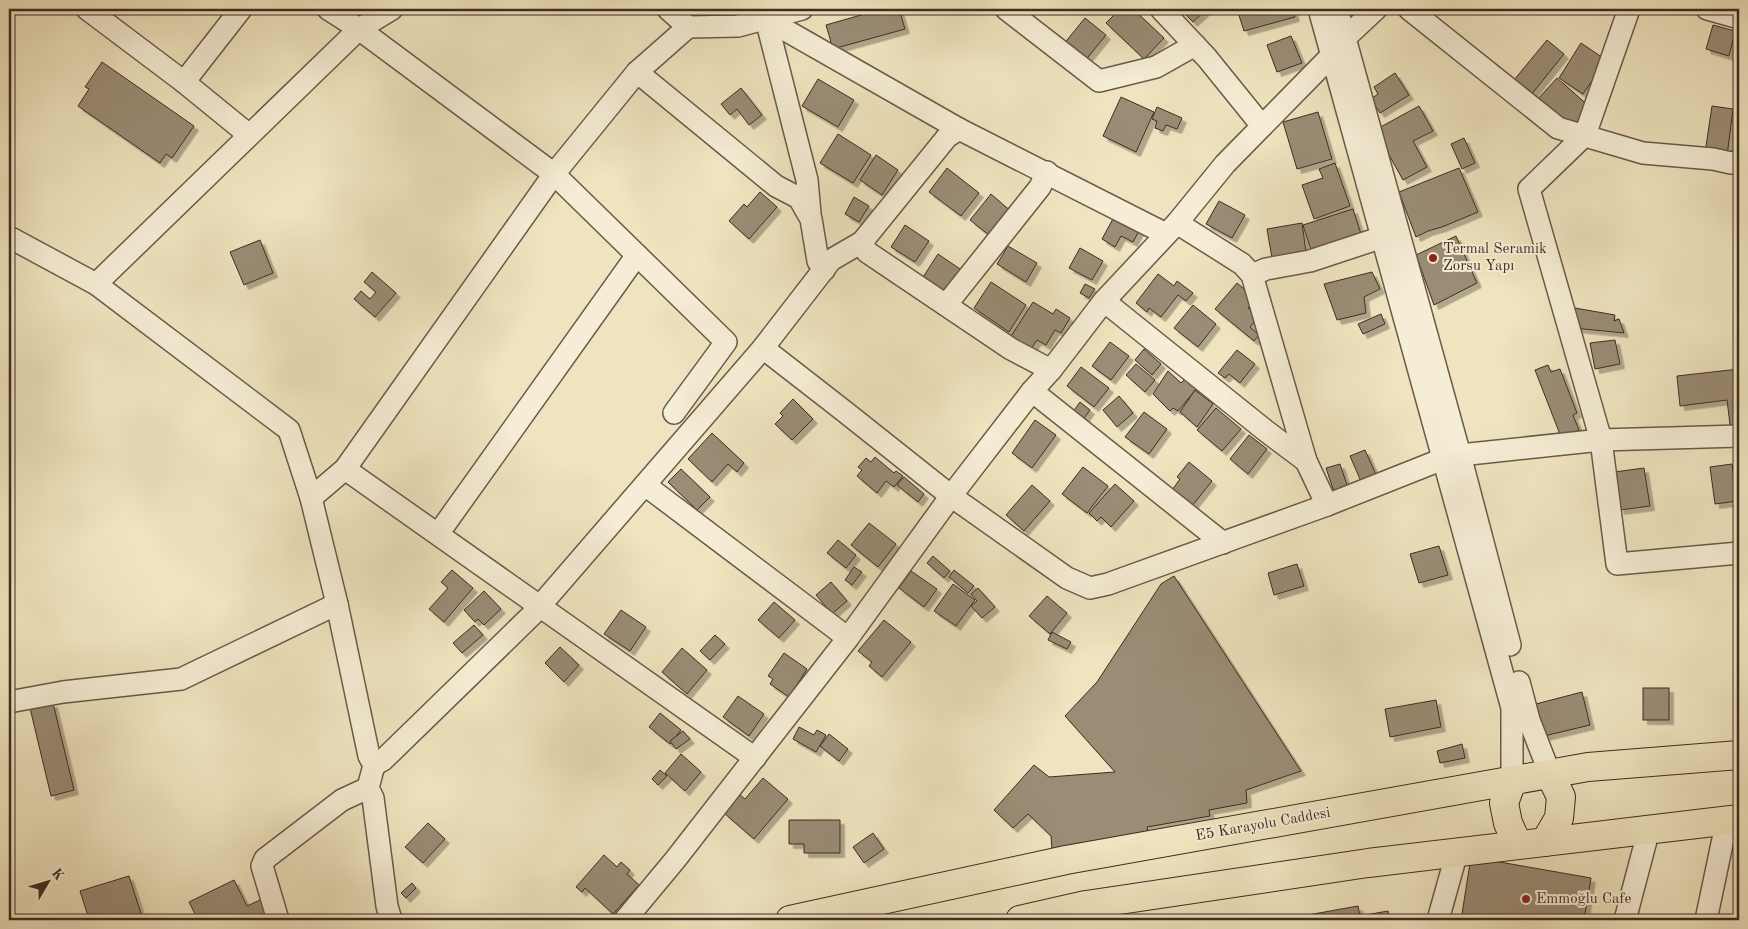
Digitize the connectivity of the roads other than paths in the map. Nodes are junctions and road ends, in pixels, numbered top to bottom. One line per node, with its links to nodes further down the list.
1 (87, 9): 23 (street)
2 (241, 9): 23 (street)
3 (328, 9): 18 (street)
4 (392, 9): 18 (street)
5 (668, 9): 17 (street)
6 (802, 9): 15 (street)
7 (1006, 9): 20 (street)
8 (1162, 9): 20 (street)
9 (1319, 9): 21 (street)
10 (1337, 9): 19 (street)
11 (1376, 9): 19 (street)
12 (1409, 9): 27 (street)
13 (1629, 9): 27 (street)
14 (1707, 9): 16 (street)
15 (765, 14): 17 (street); 25 (street); 31 (street)
16 (1739, 18)
17 (688, 27): 22 (street)
18 (359, 29): 26 (street); 30 (street)
19 (1345, 38): 21 (street); 33 (street)
20 (1195, 45): 24 (street)
21 (1332, 55): 24 (street); 33 (street)
22 (637, 72): 30 (street); 31 (street)
23 (184, 82): 26 (street)
24 (1262, 126): 32 (street)
25 (959, 129): 29 (street); 35 (street)
26 (250, 135): 39 (street)
27 (1585, 135): 28 (street); 47 (street)
28 (1739, 162)
29 (1047, 172): 32 (street); 41 (street)
30 (554, 174): 36 (street); 50 (street)
31 (811, 218): 37 (street)
32 (1171, 229): 38 (street); 40 (street)
33 (1389, 235): 38 (street); 48 (street)
34 (9, 237): 39 (street)
35 (862, 242): 37 (street); 41 (street)
36 (636, 255): 45 (street); 55 (street)
37 (824, 270): 42 (street)
38 (1252, 275): 49 (street)
39 (96, 284): 53 (street)
40 (1104, 301): 43 (street); 49 (street)
41 (946, 305): 43 (street)
42 (763, 348): 51 (street); 52 (street)
43 (1051, 370): 44 (street)
44 (1032, 391): 52 (street); 56 (street)
45 (674, 413)
46 (1739, 436): 47 (street)
47 (1601, 440): 48 (street); 57 (street)
48 (1452, 457): 54 (street); 65 (street); 66 (street)
49 (1306, 461): 54 (street)
50 (345, 468): 53 (street); 55 (street)
51 (645, 485): 59 (street); 60 (street)
52 (951, 496): 56 (street); 60 (street)
53 (311, 498): 58 (street)
54 (1327, 505): 56 (street)
55 (438, 534): 59 (street)
56 (1223, 542)
57 (1739, 553)
58 (337, 604): 61 (street); 64 (street)
59 (541, 606): 63 (street); 64 (street)
60 (848, 638): 63 (street)
61 (9, 702)
62 (1739, 755): 65 (highway, E5 Karayolu Caddesi)
63 (755, 758): 75 (street)
64 (374, 765): 67 (street)
65 (1550, 774): 66 (highway, E5 Karayolu Caddesi); 70 (highway)
66 (1512, 781): 71 (highway); 76 (highway, E5 Karayolu Caddesi)
67 (368, 788): 73 (street); 74 (street)
68 (1733, 820): 69 (highway); 80 (street)
69 (1650, 829): 70 (highway); 79 (street)
70 (1545, 842): 71 (highway)
71 (1518, 845): 72 (highway)
72 (1457, 852): 77 (highway); 78 (street)
73 (278, 920)
74 (391, 920)
75 (625, 920)
76 (790, 920)
77 (1020, 920)
78 (1438, 920)
79 (1625, 920)
80 (1706, 920)

